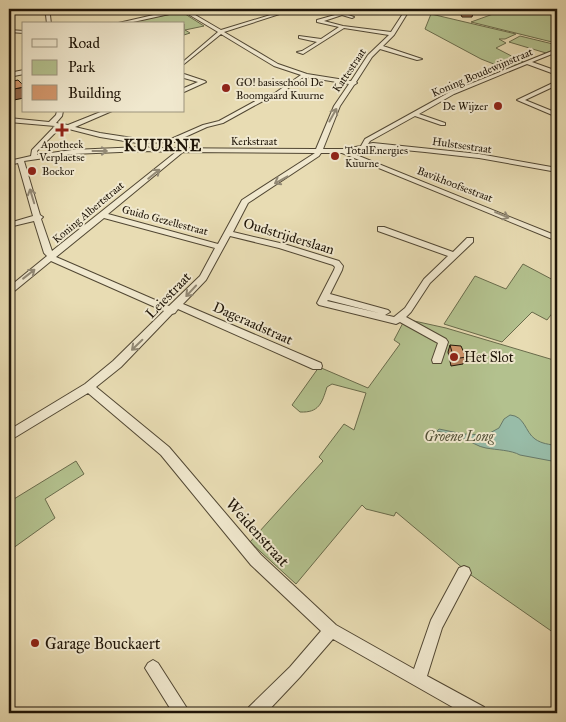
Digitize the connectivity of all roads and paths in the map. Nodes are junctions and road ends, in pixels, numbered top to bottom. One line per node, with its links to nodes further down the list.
1 (43, 9): 9 (street)
2 (104, 9): 3 (street)
3 (109, 9)
4 (183, 9): 10 (street); 14 (street)
5 (294, 9): 14 (street)
6 (400, 9): 7 (street)
7 (408, 9): 15 (street, Kattestraat)
8 (352, 17): 11 (street)
9 (49, 22)
10 (125, 22)
11 (343, 27): 15 (street); 17 (street)
12 (9, 31): 13 (street)
13 (22, 32)
14 (223, 34): 22 (street); 29 (street)
15 (392, 34): 18 (street, Kattestraat)
16 (301, 37): 17 (street)
17 (322, 40): 20 (street)
18 (379, 46): 23 (street); 31 (street, Kattestraat)
19 (557, 50): 25 (street, Koning Boudewijnstraat)
20 (303, 53)
21 (185, 54): 22 (street)
22 (194, 55): 24 (street)
23 (419, 60)
24 (185, 62)
25 (529, 63): 27 (street); 36 (street, Koning Boudewijnstraat)
26 (22, 72): 28 (street)
27 (557, 73)
28 (9, 75)
29 (306, 75): 31 (street); 43 (street)
30 (185, 76): 33 (street)
31 (354, 82): 47 (street, Kattestraat, one-way to 31)
32 (557, 84): 37 (street)
33 (185, 90)
34 (60, 112): 39 (street)
35 (107, 112): 42 (street)
36 (414, 114): 40 (street, Koning Boudewijnstraat); 44 (street, Koning Boudewijnstraat)
37 (557, 115)
38 (9, 120): 39 (street)
39 (52, 124): 41 (street)
40 (443, 124)
41 (60, 125): 42 (street); 49 (street)
42 (69, 127): 43 (street)
43 (139, 141): 45 (street)
44 (364, 146): 48 (street, Kerkstraat); 52 (street, Hulstsestraat)
45 (144, 149): 46 (street, Kerkstraat); 49 (street, Kerkstraat, one-way to 45)
46 (181, 151): 47 (street, Kerkstraat); 53 (street, Koning Albertstraat, one-way to 46)
47 (320, 151): 48 (street, Kerkstraat); 57 (street, Leiestraat, one-way to 57)
48 (344, 151): 58 (street, Bavikhoofsestraat, one-way to 58)
49 (34, 157): 50 (street, Kerkstraat)
50 (20, 160): 51 (street, Kerkstraat); 54 (street, one-way to 50)
51 (9, 163)
52 (557, 170)
53 (102, 215): 60 (street, Guido Gezellestraat); 62 (street, Koning Albertstraat)
54 (39, 217): 55 (street); 62 (street)
55 (9, 225)
56 (381, 229): 61 (street)
57 (228, 233): 60 (street, Leiestraat); 65 (street, Oudstrijderslaan)
58 (557, 239)
59 (470, 240): 61 (street)
60 (221, 247): 64 (street, Leiestraat, one-way to 64)
61 (453, 255): 65 (street)
62 (51, 257): 63 (street, Koning Albertstraat, one-way to 62); 64 (street, Dageraadstraat)
63 (9, 291)
64 (175, 308): 67 (street, Dageraadstraat); 68 (street, Leiestraat, one-way to 68)
65 (401, 316): 66 (street, Oudstrijderslaan)
66 (438, 360)
67 (317, 366)
68 (89, 387): 69 (street, Leiestraat); 71 (street, Weidenstraat)
69 (9, 436)
70 (464, 573): 73 (street)
71 (331, 630): 73 (street, Weidenstraat); 75 (street)
72 (152, 668): 74 (street)
73 (418, 680): 76 (street, Weidenstraat)
74 (182, 713)
75 (255, 713)
76 (478, 713)

